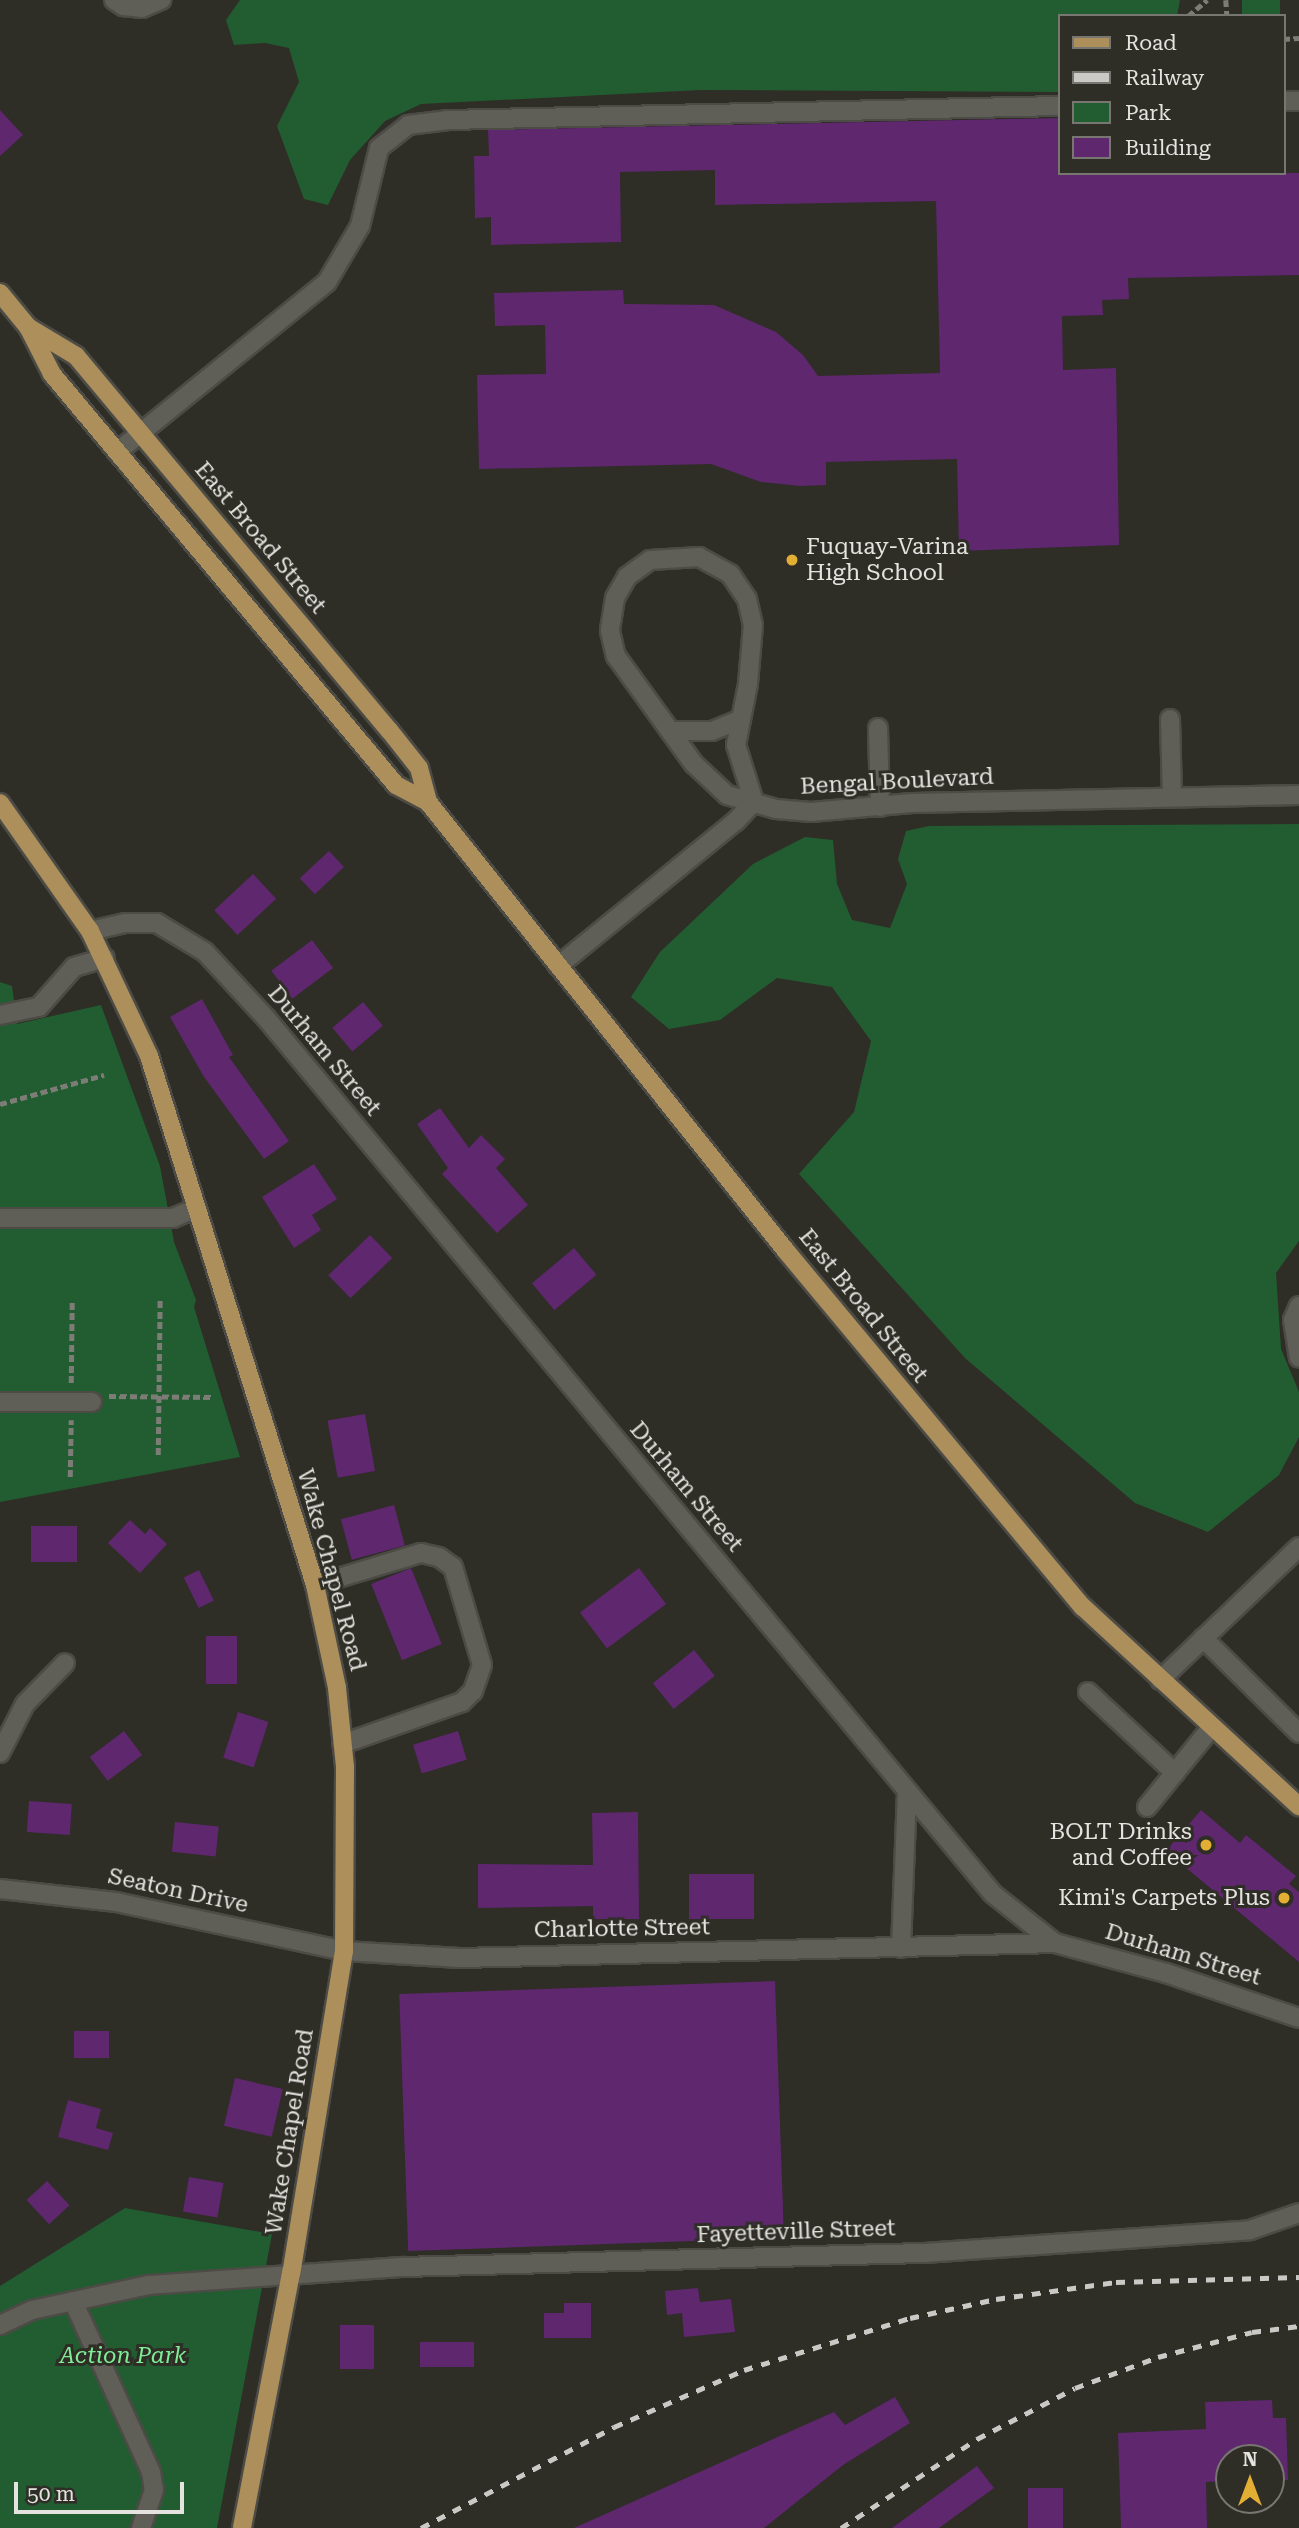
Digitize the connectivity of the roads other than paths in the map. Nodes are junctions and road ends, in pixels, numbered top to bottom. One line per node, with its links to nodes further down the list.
1 (114, 0): 2 (street)
2 (161, 0)
3 (1058, 106): 6 (street)
4 (0, 293): 5 (main road, East Broad Street)
5 (28, 327): 6 (main road, East Broad Street); 7 (main road, East Broad Street)
6 (139, 432): 7 (street); 14 (main road, East Broad Street)
7 (117, 452): 14 (main road, East Broad Street)
8 (741, 719): 11 (street); 11 (street); 15 (street)
9 (1170, 719): 13 (street)
10 (878, 728): 17 (street)
11 (670, 731): 15 (street, Bengal Boulevard)
12 (1299, 794): 13 (street, Bengal Boulevard)
13 (1172, 797): 17 (street, Bengal Boulevard)
14 (428, 802): 20 (main road, East Broad Street)
15 (754, 802): 17 (street, Bengal Boulevard); 20 (street)
16 (0, 803): 18 (main road, Wake Chapel Road)
17 (880, 807)
18 (90, 931): 19 (main road, Wake Chapel Road); 39 (street, Durham Street)
19 (105, 958): 21 (street); 22 (main road, Wake Chapel Road)
20 (558, 966): 32 (main road, East Broad Street)
21 (0, 1015)
22 (196, 1208): 23 (street); 29 (main road, Wake Chapel Road)
23 (0, 1217)
24 (1299, 1306): 25 (street)
25 (1299, 1358)
26 (0, 1402): 27 (street)
27 (92, 1402)
28 (1299, 1546): 30 (street)
29 (315, 1585): 36 (main road, Wake Chapel Road); 36 (street)
30 (1203, 1638): 32 (street); 35 (street)
31 (65, 1663): 37 (street)
32 (1160, 1680): 34 (main road, East Broad Street)
33 (1088, 1692): 38 (street)
34 (1211, 1728): 38 (street); 40 (main road, East Broad Street)
35 (1299, 1733)
36 (342, 1744): 45 (main road, Wake Chapel Road)
37 (1, 1748)
38 (1175, 1773): 41 (street)
39 (907, 1793): 43 (street, Durham Street); 44 (street)
40 (1299, 1806)
41 (1147, 1807)
42 (0, 1889): 45 (street, Seaton Drive)
43 (1055, 1944): 44 (street, Charlotte Street); 46 (street, Durham Street)
44 (901, 1948): 45 (street, Charlotte Street)
45 (344, 1951): 48 (main road, Wake Chapel Road)
46 (1299, 2018)
47 (1299, 2213): 48 (street, Fayetteville Street)
48 (291, 2273): 49 (street, Fayetteville Street); 52 (main road, Wake Chapel Road)
49 (73, 2301): 50 (street, Fayetteville Street); 51 (street)
50 (0, 2325)
51 (137, 2526)
52 (242, 2528)

